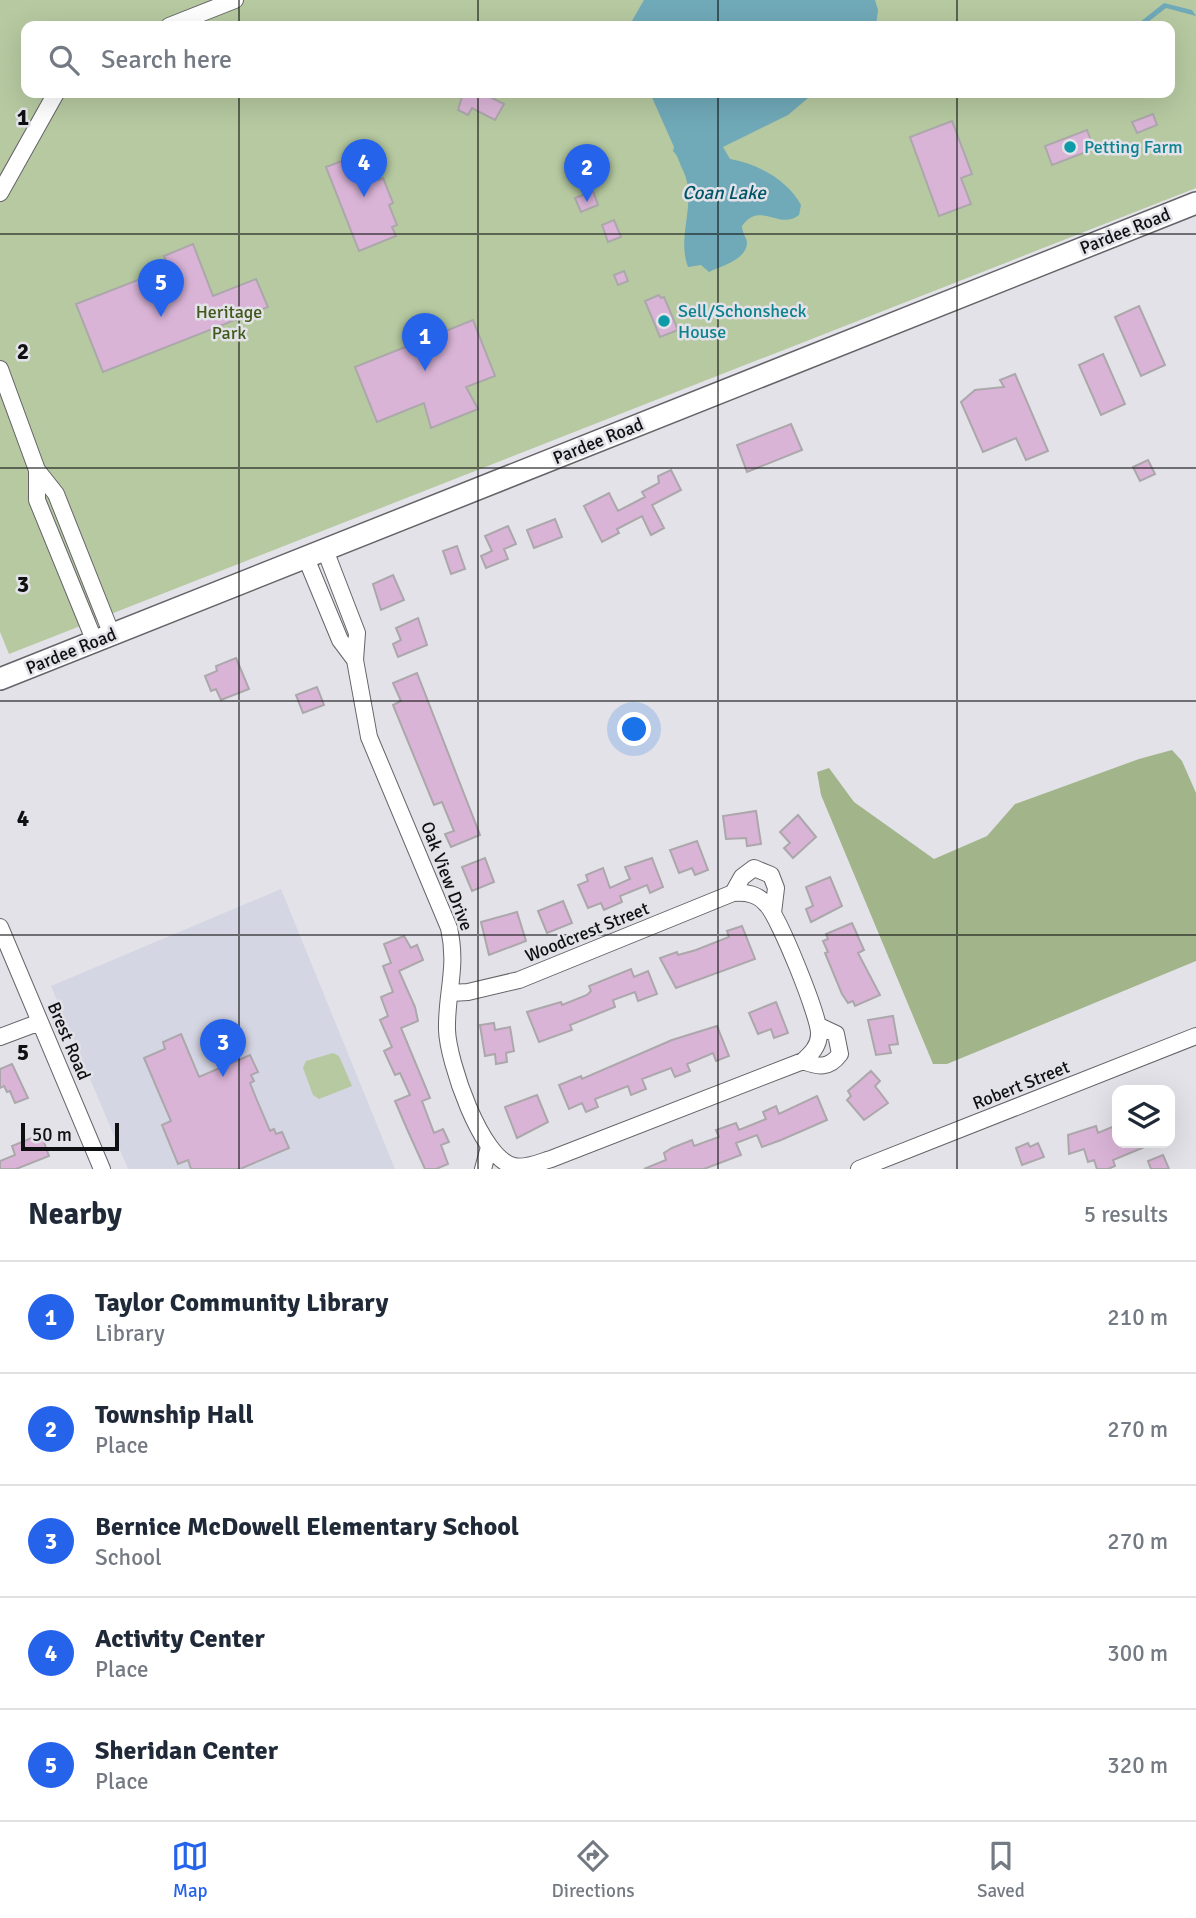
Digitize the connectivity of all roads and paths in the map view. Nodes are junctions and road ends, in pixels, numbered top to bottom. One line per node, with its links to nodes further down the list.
1 (235, 0): 2 (street)
2 (182, 21)
3 (53, 98): 4 (street)
4 (0, 193)
5 (1196, 203): 8 (main road, Pardee Road)
6 (0, 369): 7 (street)
7 (3, 386): 9 (street)
8 (316, 554): 9 (main road, Pardee Road); 14 (street, Oak View Drive)
9 (104, 638): 10 (main road, Pardee Road)
10 (0, 679)
11 (733, 893): 12 (street); 12 (street, Woodcrest Street); 14 (street, Woodcrest Street)
12 (773, 913): 16 (street, Woodcrest Street)
13 (0, 927): 15 (street, Brest Road)
14 (451, 993): 22 (street, Oak View Drive)
15 (40, 1021): 18 (street); 24 (street, Brest Road)
16 (819, 1026): 19 (street, Woodcrest Street); 20 (street, Woodcrest Street)
17 (1196, 1036): 26 (street, Robert Street)
18 (0, 1037)
19 (817, 1045): 21 (street, Oak View Drive)
20 (840, 1054): 21 (street, Oak View Drive)
21 (803, 1061): 23 (street, Oak View Drive)
22 (489, 1147): 23 (street, Oak View Drive); 25 (street)
23 (529, 1167)
24 (102, 1169)
25 (483, 1169)
26 (859, 1169)

